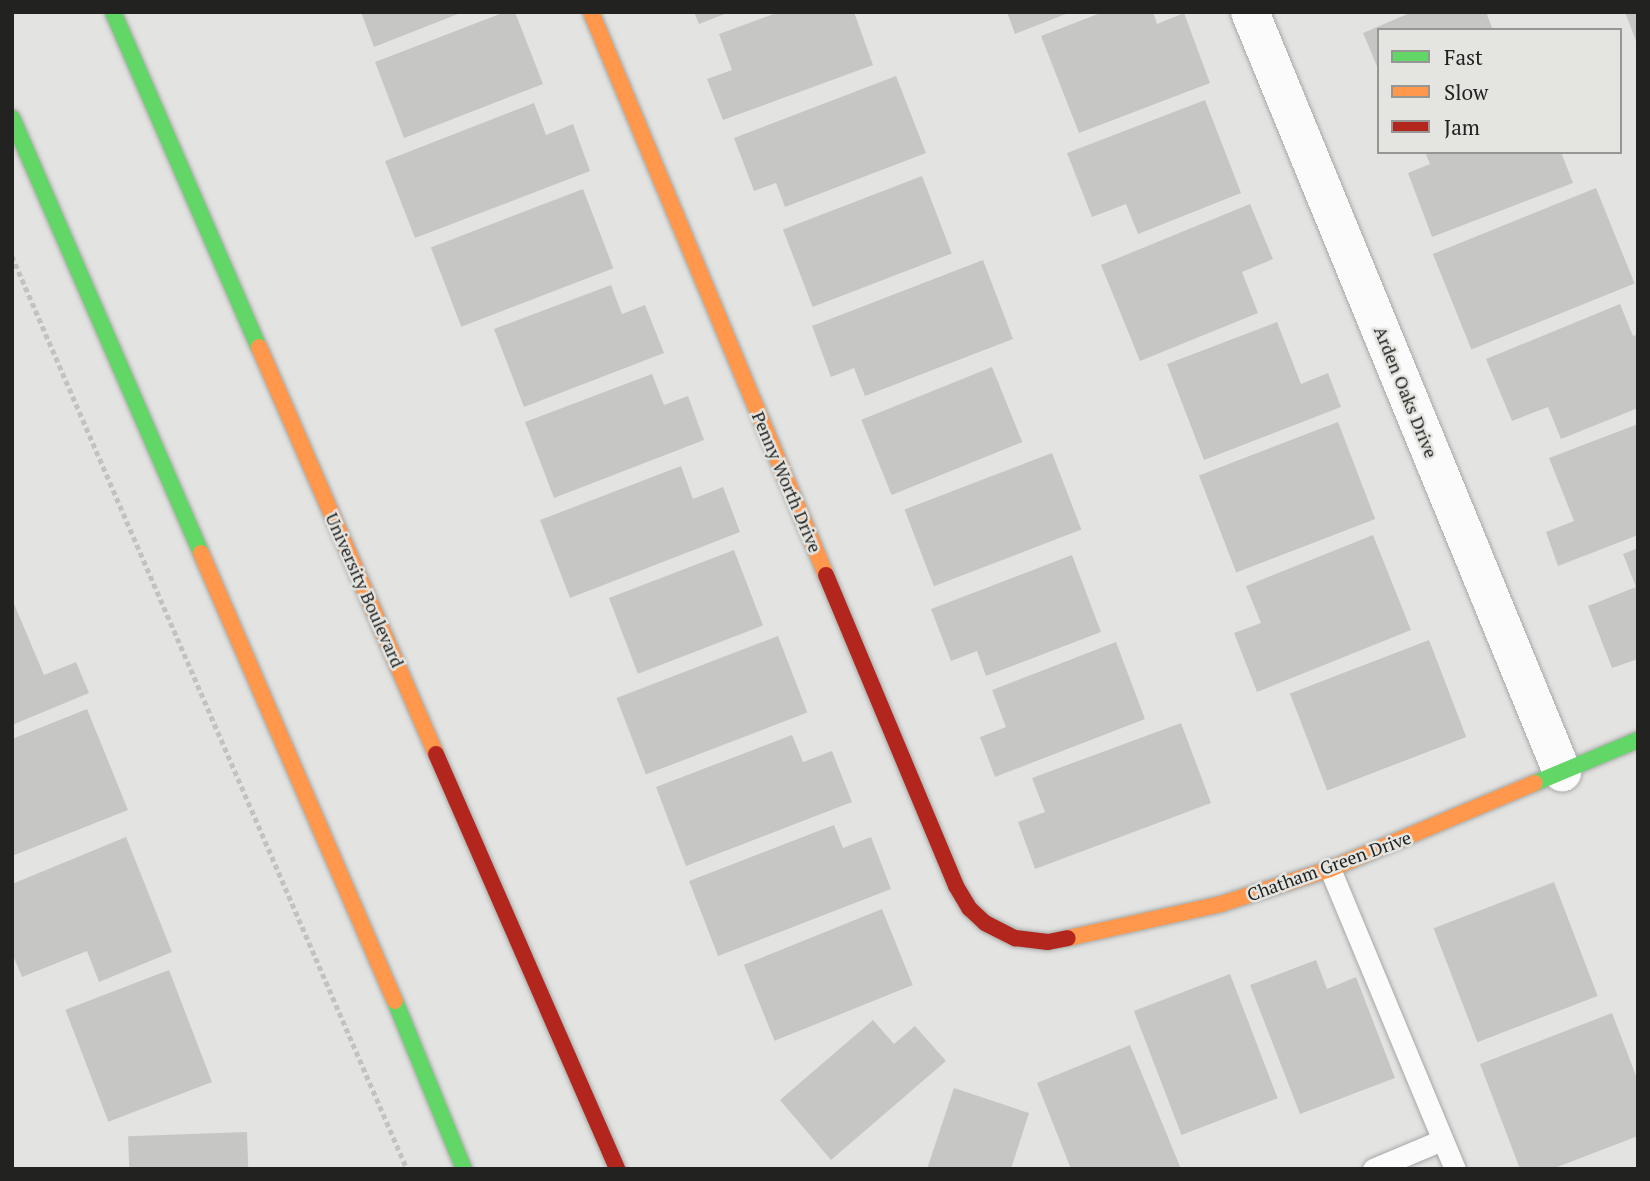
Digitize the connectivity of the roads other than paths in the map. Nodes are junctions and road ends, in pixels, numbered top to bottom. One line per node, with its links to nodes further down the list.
1 (113, 12): 11 (main road, University Boulevard)
2 (591, 12): 8 (main road, Penny Worth Drive)
3 (1250, 12): 6 (street, Arden Oaks Drive)
4 (12, 118): 10 (main road)
5 (1638, 740): 6 (main road, Chatham Green Drive)
6 (1562, 772): 7 (main road, Chatham Green Drive)
7 (1330, 869): 8 (main road, Chatham Green Drive); 9 (lane)
8 (1006, 935)
9 (1442, 1140): 12 (lane); 13 (lane)
10 (464, 1169)
11 (617, 1169)
12 (1373, 1169)
13 (1455, 1169)

